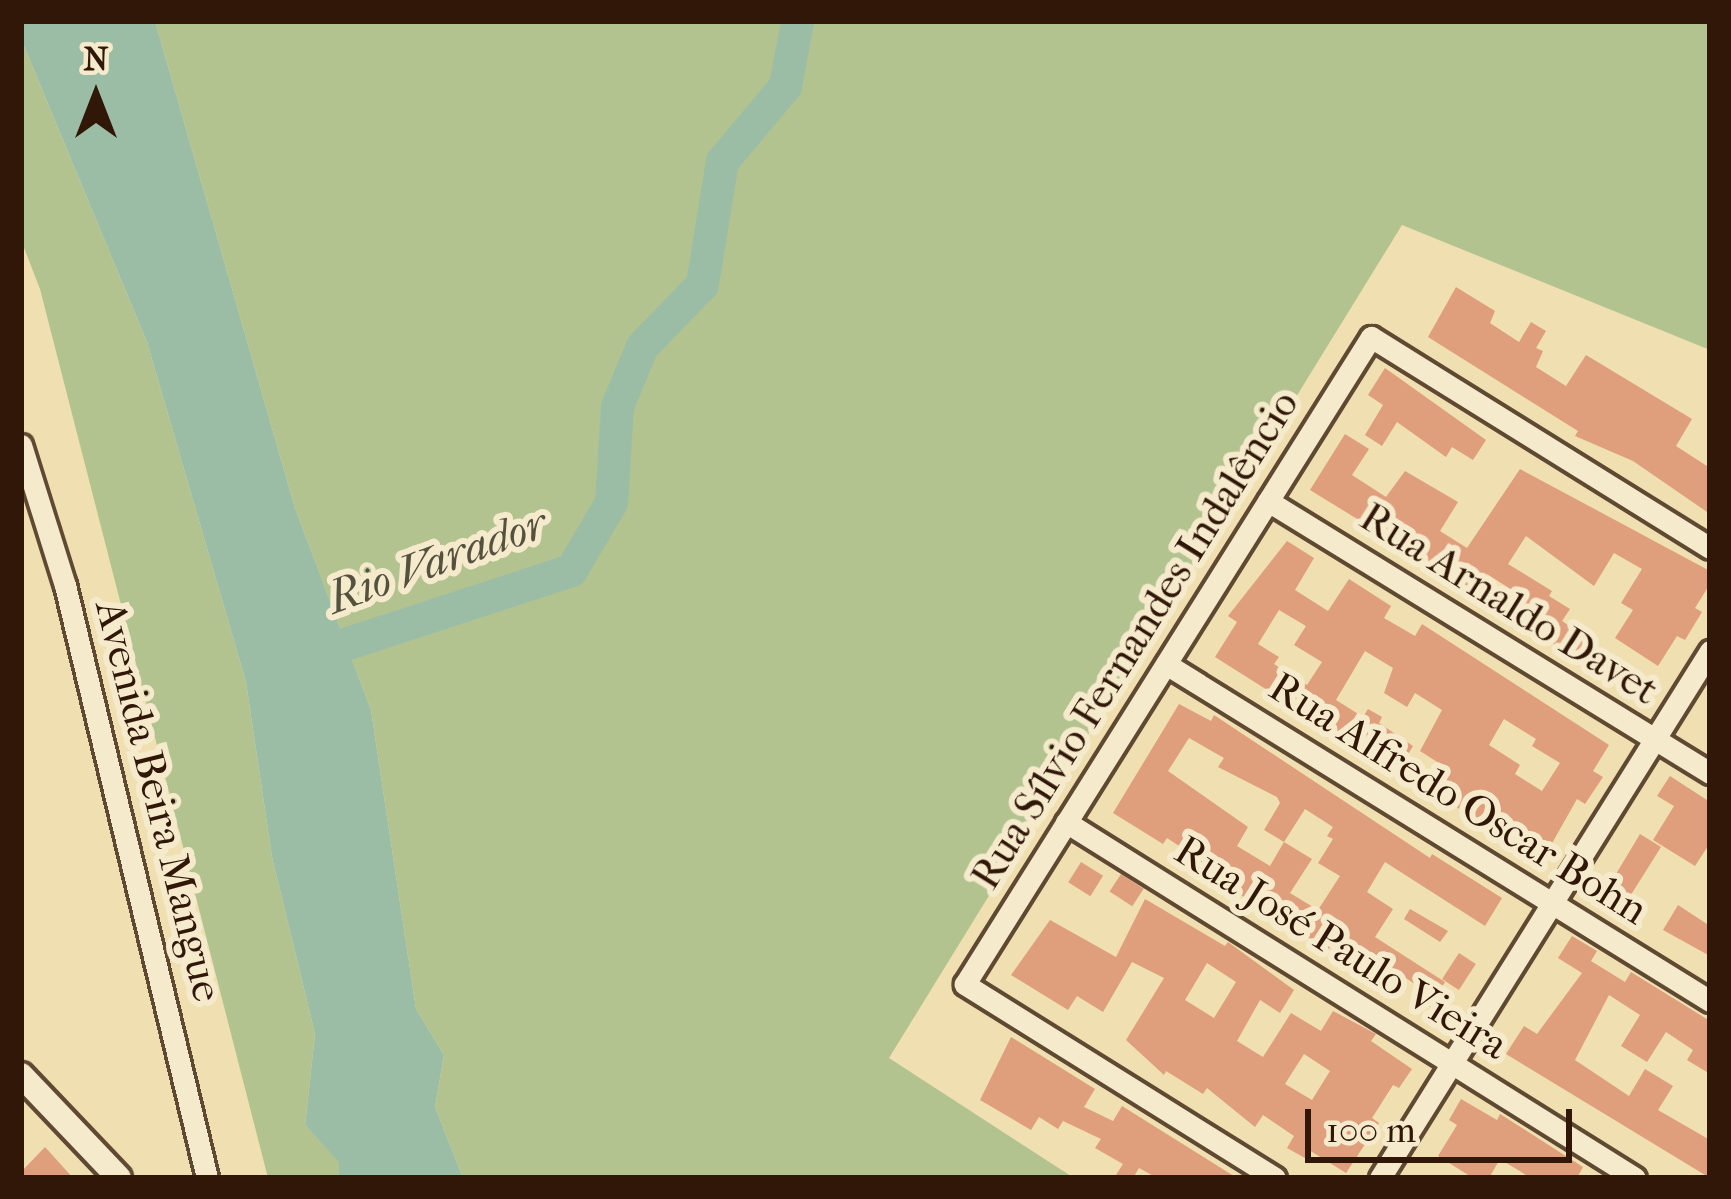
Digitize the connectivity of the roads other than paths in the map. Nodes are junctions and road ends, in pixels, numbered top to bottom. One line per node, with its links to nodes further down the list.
1 (21, 445): 14 (street, Avenida Beira Mangue)
2 (1268, 501): 3 (street, Rua Sílvio Fernandes Indalêncio); 5 (street, Rua Sílvio Fernandes Indalêncio); 6 (street, Rua Arnaldo Davet)
3 (1710, 548)
4 (1710, 651): 6 (street)
5 (1166, 664): 8 (street, Rua Sílvio Fernandes Indalêncio); 9 (street, Rua Alfredo Oscar Bohn)
6 (1655, 739): 7 (street, Rua Arnaldo Davet); 9 (street)
7 (1710, 773)
8 (1066, 822): 11 (street, Rua José Paulo Vieira); 15 (street, Rua Sílvio Fernandes Indalêncio)
9 (1552, 903): 10 (street, Rua Alfredo Oscar Bohn); 11 (street)
10 (1710, 1001)
11 (1452, 1064): 16 (street); 17 (street, Rua José Paulo Vieira)
12 (21, 1076): 13 (street)
13 (119, 1178)
14 (207, 1178)
15 (1275, 1178)
16 (1380, 1178)
17 (1635, 1178)

